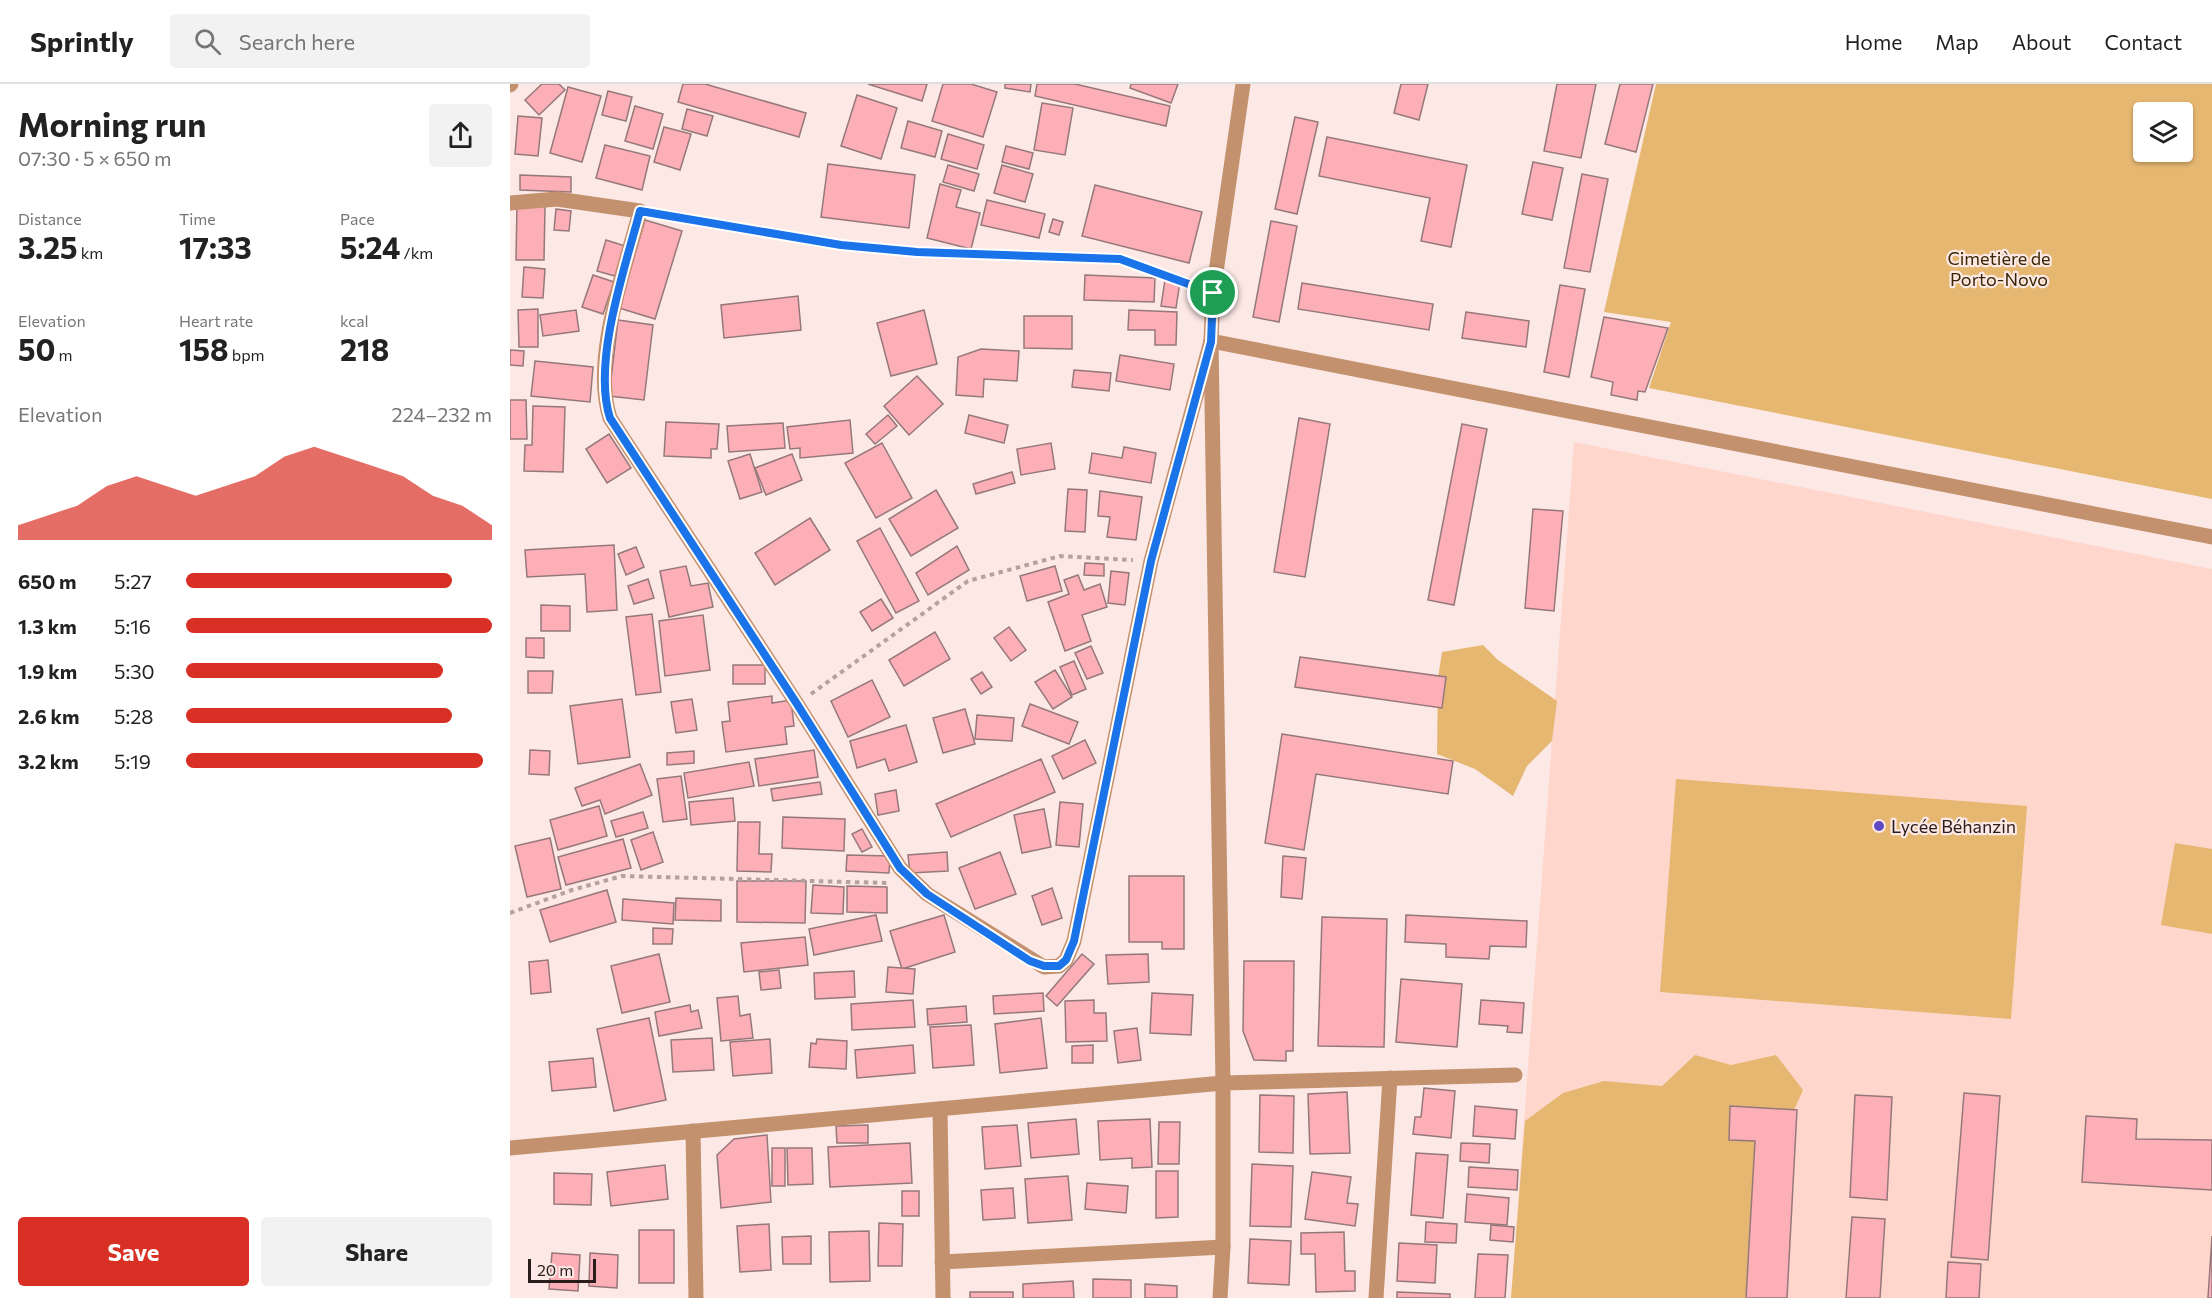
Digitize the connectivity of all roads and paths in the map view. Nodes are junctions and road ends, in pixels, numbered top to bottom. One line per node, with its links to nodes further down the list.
1 (1243, 84): 4 (street)
2 (510, 203): 3 (street)
3 (640, 211): 4 (path); 8 (street)
4 (1213, 293): 5 (street)
5 (1211, 342): 6 (street); 7 (street); 13 (street)
6 (2212, 537)
7 (1151, 561): 8 (path); 9 (street)
8 (797, 704): 9 (street)
9 (912, 883): 10 (path)
10 (510, 913)
11 (1515, 1075): 12 (street)
12 (1390, 1078): 13 (street); 22 (street)
13 (1223, 1083): 14 (street); 17 (street)
14 (940, 1109): 15 (street); 18 (street)
15 (693, 1131): 16 (street); 19 (street)
16 (510, 1148)
17 (1223, 1247): 18 (street); 21 (street)
18 (942, 1262): 20 (street)
19 (696, 1298)
20 (943, 1298)
21 (1220, 1298)
22 (1376, 1298)

